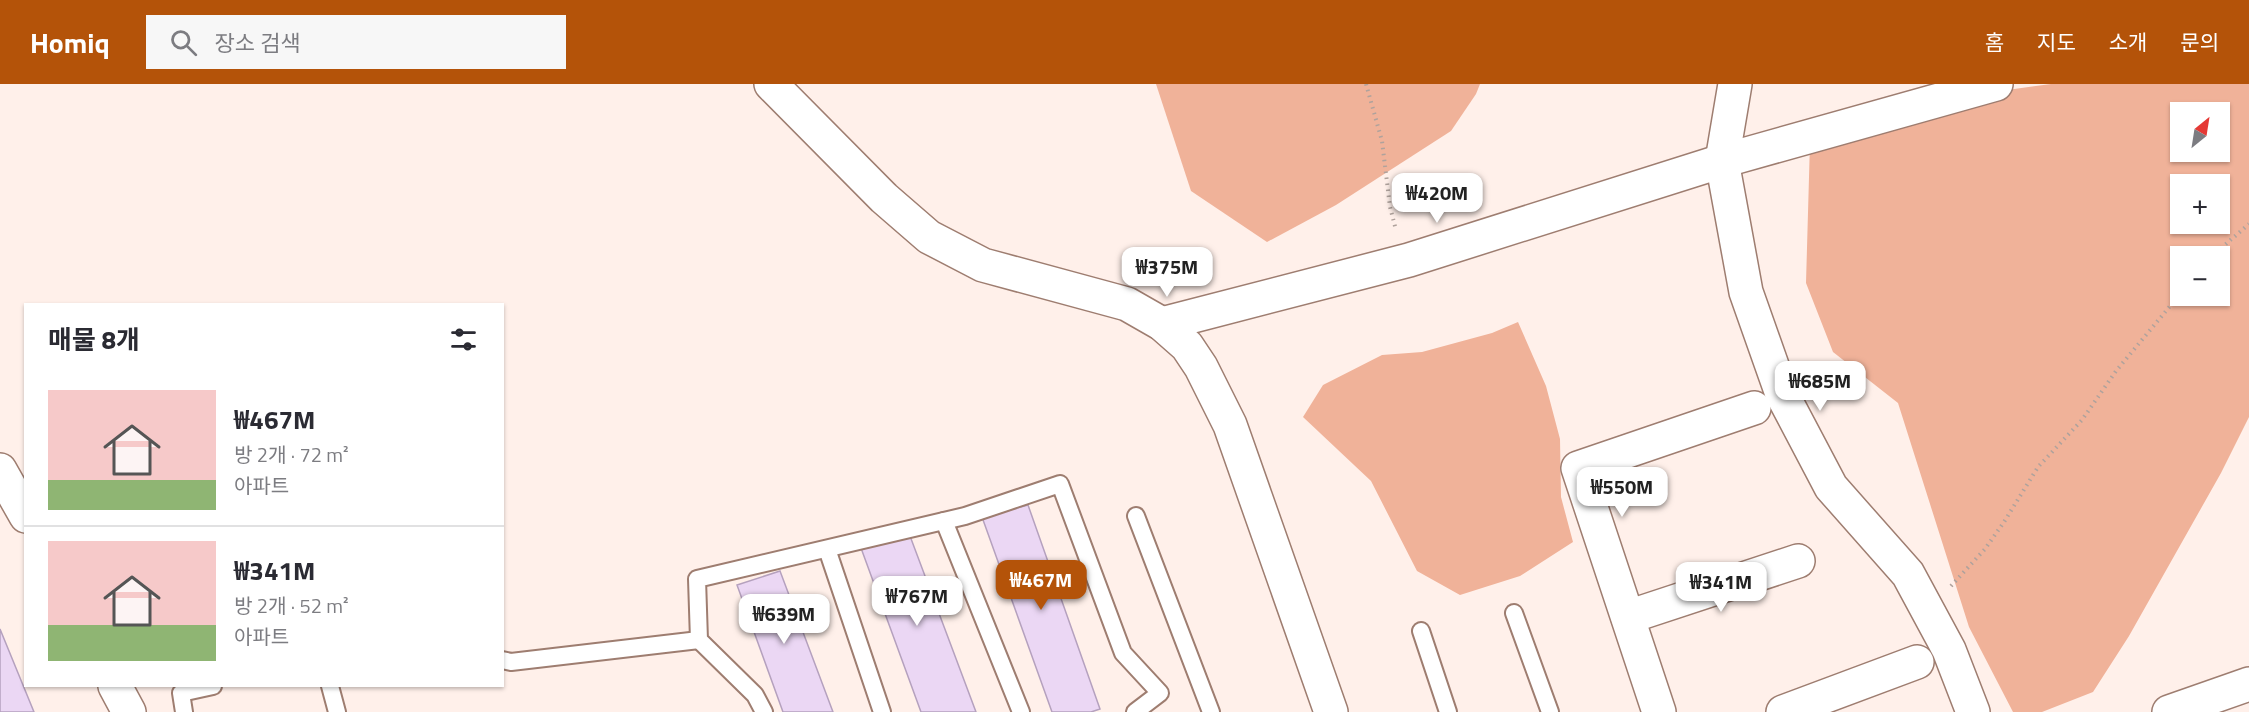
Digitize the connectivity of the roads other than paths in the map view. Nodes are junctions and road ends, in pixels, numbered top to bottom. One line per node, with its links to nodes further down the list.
1 (771, 84): 5 (street)
2 (1735, 84): 4 (street)
3 (1996, 84): 4 (street)
4 (1722, 161): 5 (street); 36 (street)
5 (1162, 324): 31 (street)
6 (1754, 408): 14 (street)
7 (0, 470): 8 (street)
8 (24, 512)
9 (1136, 516): 30 (lane)
10 (944, 521): 11 (lane); 28 (lane); 29 (lane)
11 (826, 549): 16 (lane); 27 (lane)
12 (1798, 561): 14 (street)
13 (1514, 613): 33 (lane)
14 (1628, 617): 34 (street)
15 (1421, 630): 32 (lane)
16 (699, 640): 17 (lane); 26 (lane)
17 (504, 660)
18 (1917, 662): 35 (street)
19 (2249, 684): 37 (street)
20 (116, 687): 23 (street)
21 (208, 687): 24 (lane)
22 (330, 687): 25 (lane)
23 (129, 712)
24 (184, 712)
25 (337, 712)
26 (764, 712)
27 (882, 712)
28 (1021, 712)
29 (1135, 712)
30 (1211, 712)
31 (1331, 712)
32 (1448, 712)
33 (1550, 712)
34 (1659, 712)
35 (1783, 712)
36 (1973, 712)
37 (2169, 712)

